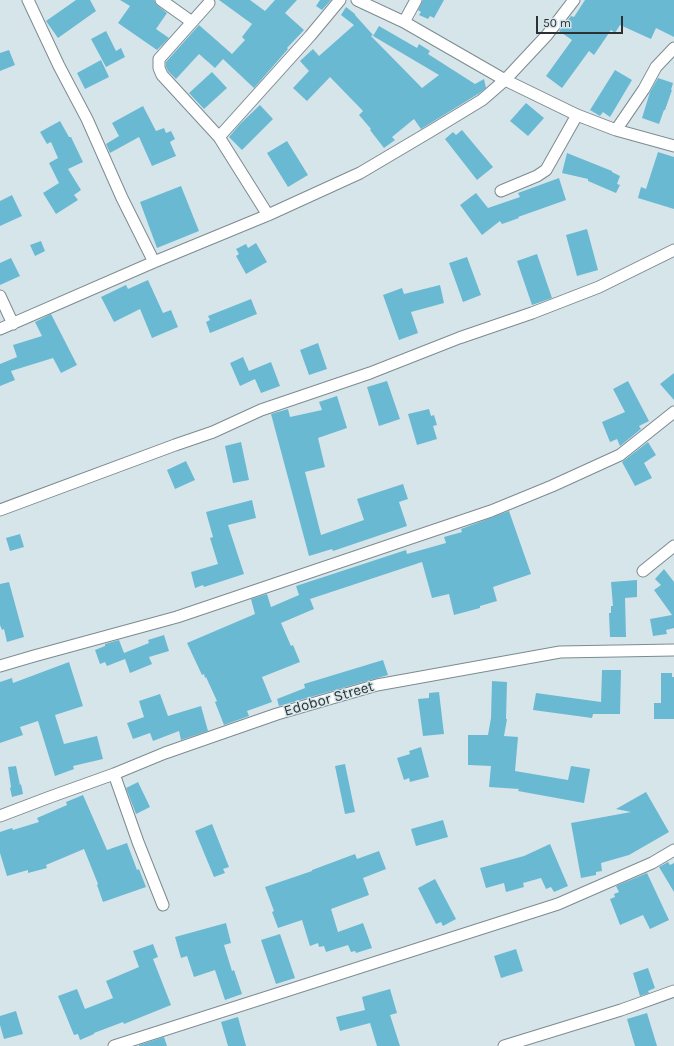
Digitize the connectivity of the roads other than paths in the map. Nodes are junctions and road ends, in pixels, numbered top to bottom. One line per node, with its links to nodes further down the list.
1 (28, 0): 19 (street)
2 (161, 0): 8 (street)
3 (340, 0): 14 (street)
4 (357, 0): 9 (street)
5 (416, 0): 9 (street)
6 (574, 0): 11 (street)
7 (210, 3): 8 (street)
8 (192, 22): 14 (street)
9 (404, 22): 11 (street)
10 (674, 48): 13 (street)
11 (505, 80): 12 (street); 17 (street)
12 (577, 115): 13 (street); 16 (street)
13 (616, 130): 15 (street)
14 (219, 137): 17 (street)
15 (674, 146)
16 (501, 191)
17 (268, 215): 19 (street)
18 (674, 250): 24 (street)
19 (154, 262): 21 (street)
20 (0, 296): 21 (street)
21 (13, 324): 22 (street)
22 (0, 329)
23 (674, 412): 28 (street)
24 (0, 510)
25 (674, 546): 26 (street)
26 (643, 571)
27 (674, 650): 29 (street, Edobor Street)
28 (0, 666)
29 (114, 774): 30 (street, Edobor Street); 32 (street)
30 (0, 816)
31 (674, 850): 34 (street)
32 (163, 905)
33 (674, 992): 35 (street)
34 (114, 1046)
35 (504, 1046)

